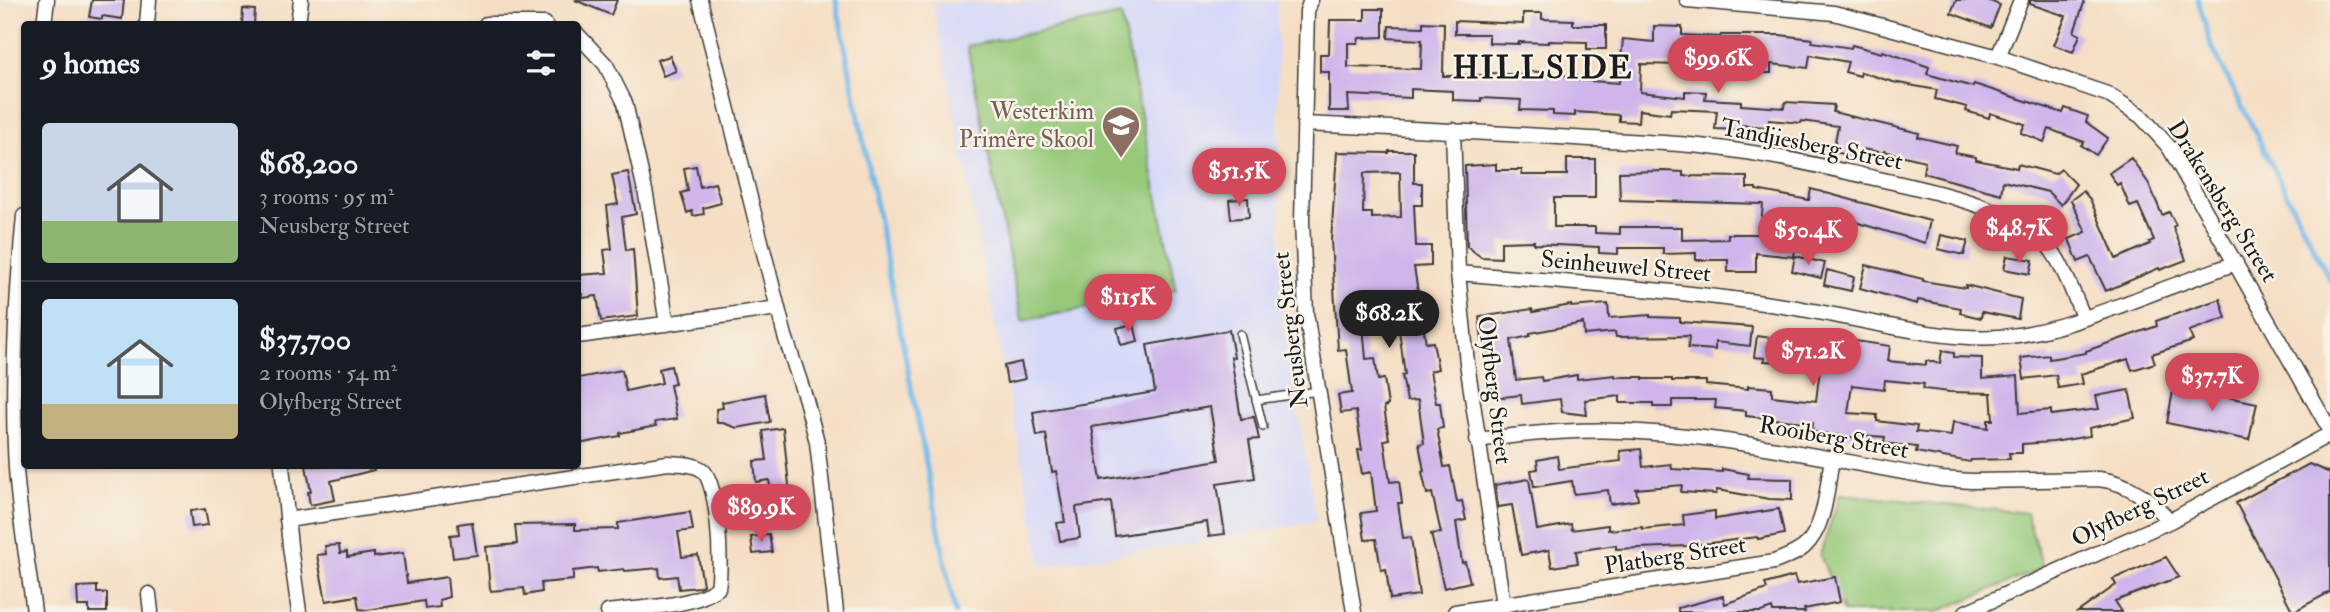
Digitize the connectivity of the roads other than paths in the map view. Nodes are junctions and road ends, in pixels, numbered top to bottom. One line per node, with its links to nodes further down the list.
1 (47, 0): 8 (street)
2 (149, 0): 9 (street)
3 (301, 0): 10 (street)
4 (700, 0): 17 (street)
5 (1311, 0): 13 (street, Neusberg Street)
6 (1688, 0): 12 (street, Drakensberg Street)
7 (2021, 0): 12 (street)
8 (44, 21)
9 (147, 21)
10 (298, 21)
11 (581, 38): 20 (street)
12 (1998, 57): 15 (street, Drakensberg Street)
13 (1304, 124): 14 (street, Tandjiesberg Street); 23 (street, Neusberg Street)
14 (1453, 130): 16 (street, Olyfberg Street); 18 (street, Tandjiesberg Street)
15 (2236, 262): 18 (street, Seinheuwel Street); 27 (street, Drakensberg Street)
16 (1458, 274): 18 (street, Seinheuwel Street); 28 (street, Olyfberg Street)
17 (778, 308): 20 (street); 39 (street)
18 (2084, 318)
19 (21, 323): 24 (street)
20 (667, 324): 22 (street)
21 (1240, 334): 25 (lane)
22 (581, 336)
23 (1319, 391): 25 (lane); 40 (street, Neusberg Street)
24 (19, 395): 35 (street)
25 (1256, 400): 26 (lane)
26 (1263, 427)
27 (2330, 432): 32 (street, Olyfberg Street)
28 (1477, 440): 29 (street, Rooiberg Street); 34 (street, Olyfberg Street)
29 (1832, 458): 32 (street, Rooiberg Street); 34 (street, Platberg Street)
30 (282, 469): 31 (street)
31 (288, 520): 37 (street); 38 (street)
32 (2170, 521): 42 (street, Olyfberg Street)
33 (149, 594): 36 (street)
34 (1503, 608): 41 (street, Platberg Street)
35 (34, 612)
36 (151, 612)
37 (299, 612)
38 (608, 612)
39 (836, 612)
40 (1354, 612)
41 (1455, 612)
42 (1966, 612)

